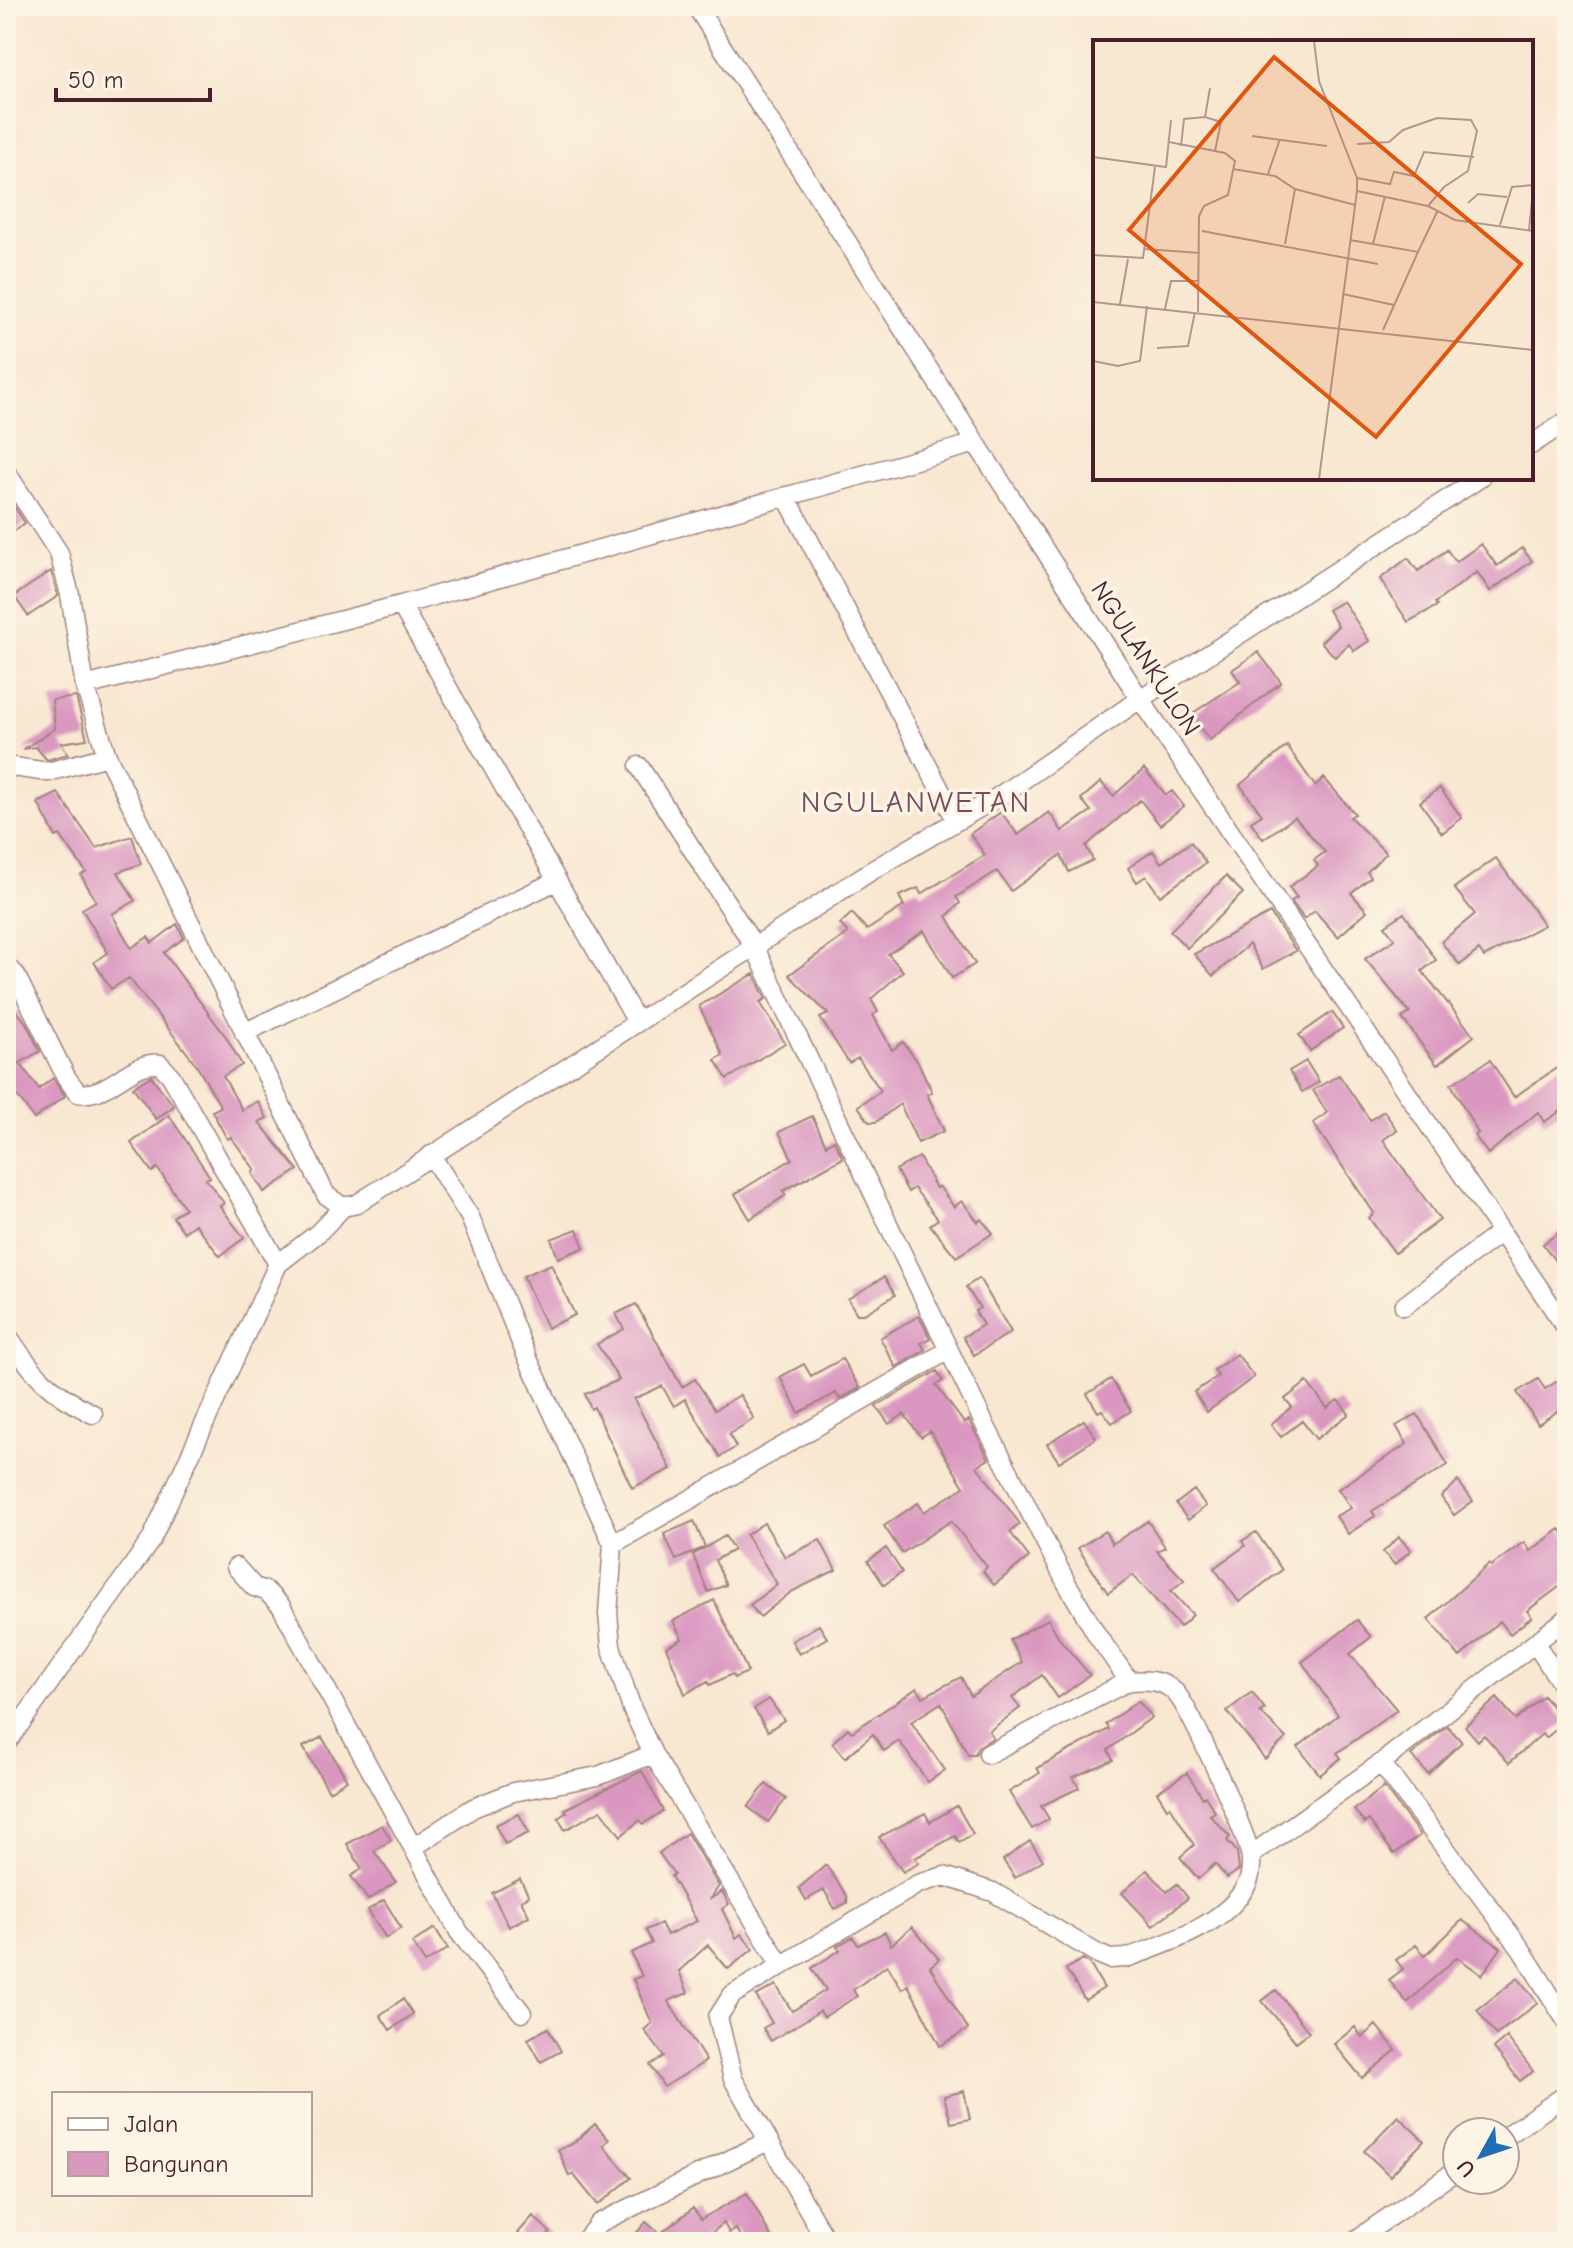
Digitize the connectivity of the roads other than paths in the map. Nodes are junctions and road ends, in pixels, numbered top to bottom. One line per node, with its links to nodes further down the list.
1 (696, 6): 3 (street, NGULANKULON)
2 (1567, 421): 4 (street)
3 (976, 443): 7 (street); 10 (street, NGULANKULON)
4 (1533, 444)
5 (6, 472): 9 (street)
6 (1477, 480): 10 (street)
7 (786, 496): 8 (street); 14 (street)
8 (401, 605): 9 (street); 15 (street)
9 (85, 686): 11 (street)
10 (1140, 699): 14 (street); 22 (street, NGULANKULON)
11 (107, 756): 12 (street); 19 (street)
12 (6, 766)
13 (639, 766): 16 (street)
14 (956, 820): 16 (street)
15 (556, 881): 18 (street); 19 (street)
16 (754, 946): 18 (street); 27 (street)
17 (6, 967): 23 (street)
18 (637, 1022): 20 (street)
19 (244, 1033): 21 (street)
20 (431, 1155): 21 (street); 29 (street)
21 (343, 1207): 23 (street)
22 (1501, 1232): 24 (street); 25 (street, NGULANKULON)
23 (278, 1264): 35 (street)
24 (1404, 1306)
25 (1567, 1329)
26 (6, 1333): 28 (street)
27 (949, 1350): 29 (street); 33 (street)
28 (93, 1414)
29 (613, 1544): 36 (street)
30 (236, 1567): 39 (street)
31 (1567, 1618): 32 (street)
32 (1535, 1643): 34 (street); 38 (street)
33 (1129, 1681): 37 (street); 40 (street)
34 (1567, 1692)
35 (6, 1744)
36 (653, 1754): 39 (street); 41 (street)
37 (988, 1754)
38 (1381, 1763): 40 (street); 43 (street)
39 (414, 1847): 42 (street)
40 (1251, 1855): 41 (street)
41 (780, 1964): 46 (street)
42 (522, 2013)
43 (1567, 2022)
44 (1567, 2094): 45 (street)
45 (1521, 2126)
46 (766, 2142): 48 (street); 49 (street)
47 (1441, 2181): 50 (street)
48 (584, 2242)
49 (827, 2242)
50 (1353, 2242)

